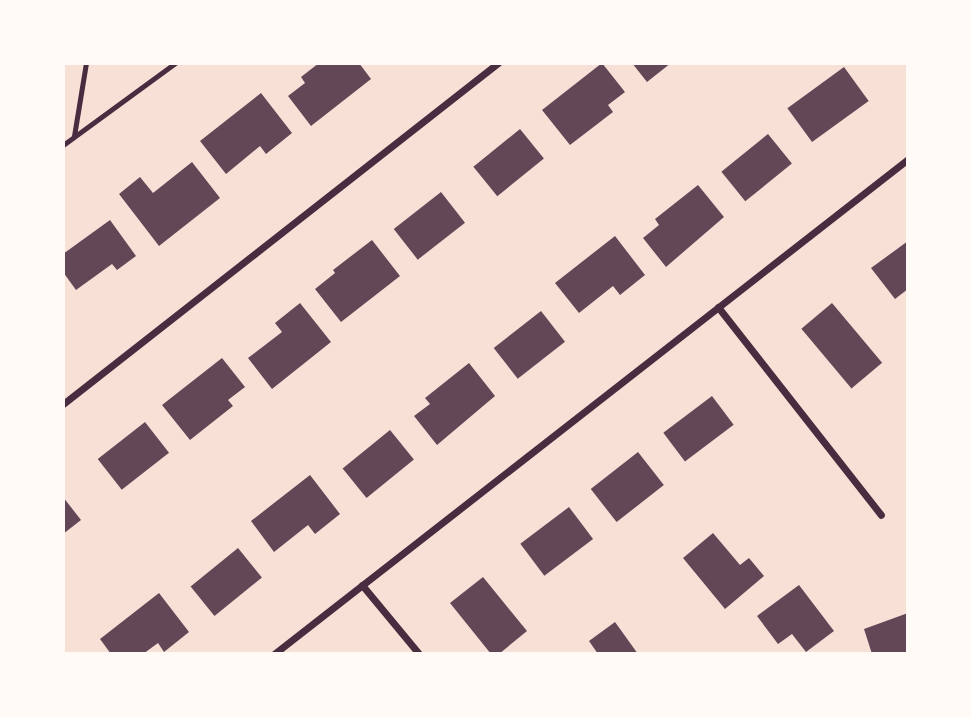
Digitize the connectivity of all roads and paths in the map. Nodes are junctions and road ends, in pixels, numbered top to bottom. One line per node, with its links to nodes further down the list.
1 (86, 63): 4 (lane)
2 (175, 63): 4 (lane)
3 (498, 63): 8 (street)
4 (74, 136): 5 (lane)
5 (63, 145)
6 (908, 159): 7 (street)
7 (718, 307): 9 (street); 10 (street)
8 (63, 404)
9 (881, 515)
10 (362, 585): 11 (street); 12 (street)
11 (274, 654)
12 (419, 654)

